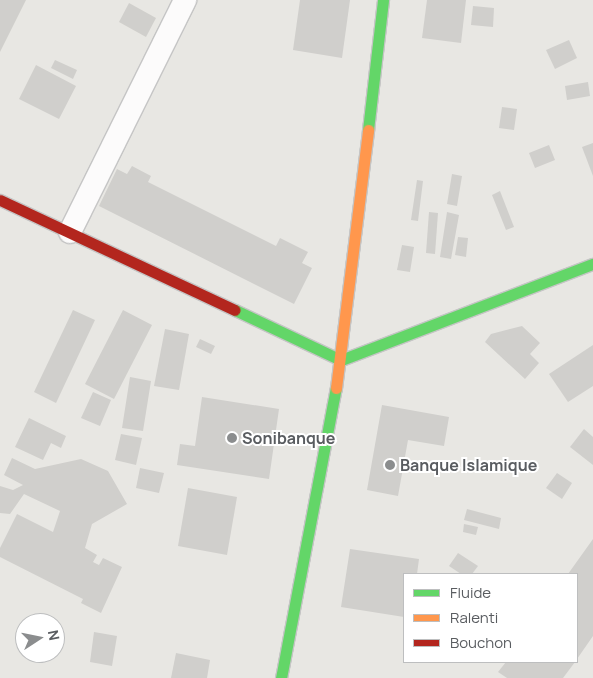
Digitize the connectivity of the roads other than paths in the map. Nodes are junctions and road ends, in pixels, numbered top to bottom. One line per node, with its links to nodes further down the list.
1 (185, 0): 4 (street)
2 (383, 0): 6 (street)
3 (0, 200): 4 (street)
4 (70, 232): 6 (street)
5 (593, 264): 6 (street)
6 (341, 360): 7 (street)
7 (281, 678)

